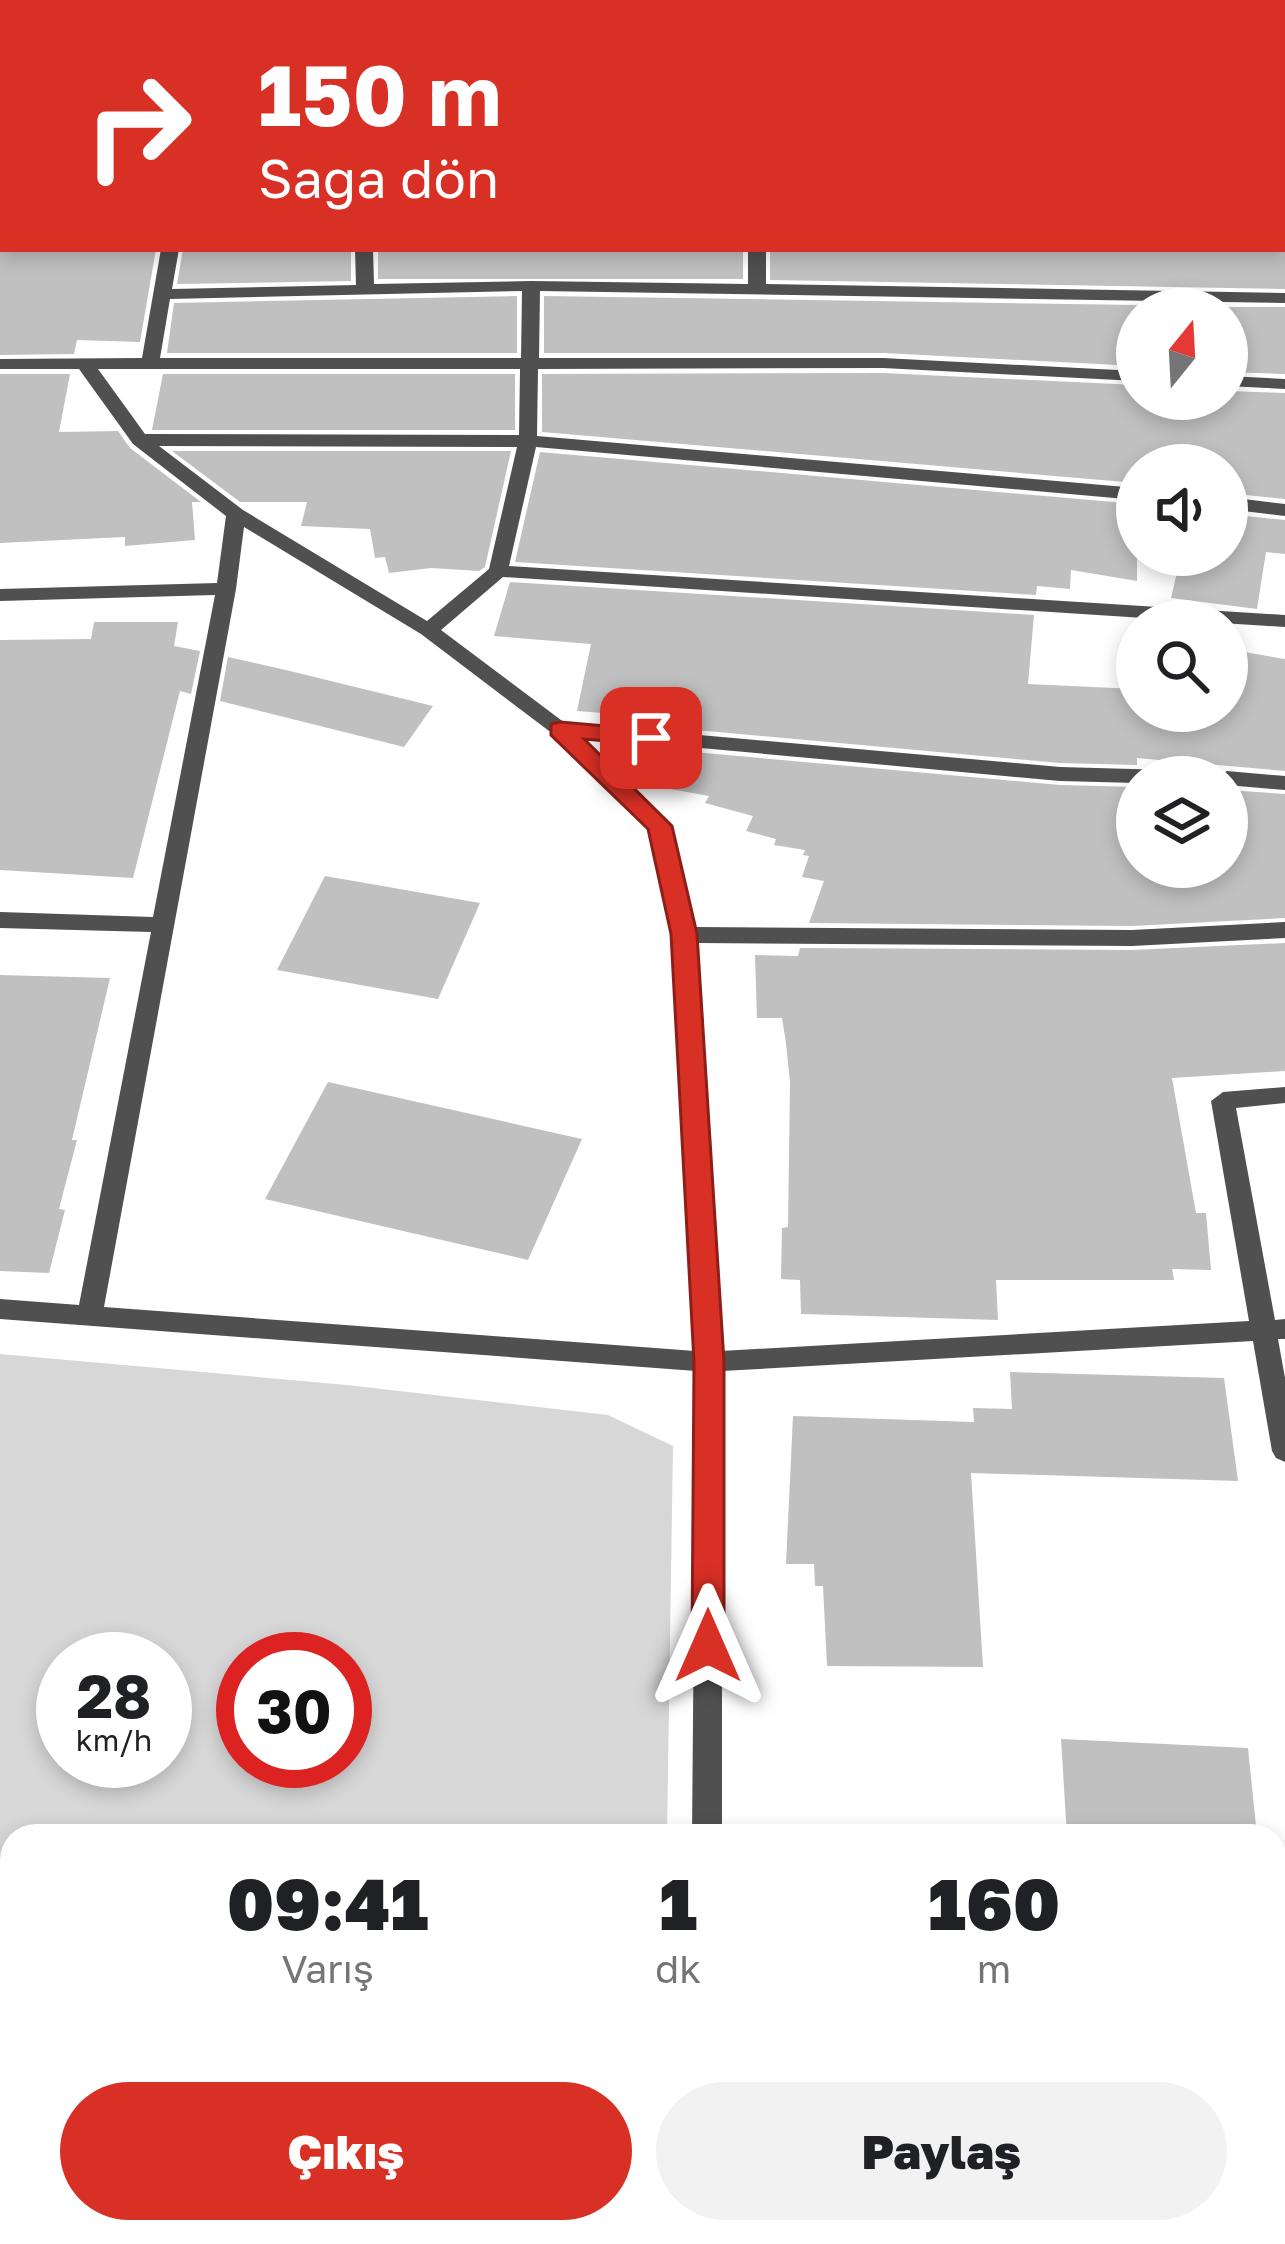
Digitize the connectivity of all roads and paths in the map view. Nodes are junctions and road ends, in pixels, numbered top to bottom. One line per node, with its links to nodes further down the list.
1 (170, 252): 7 (street)
2 (364, 252): 4 (street)
3 (757, 252): 6 (street)
4 (365, 286): 5 (street); 7 (street)
5 (531, 286): 6 (street); 12 (street)
6 (757, 290): 8 (street)
7 (165, 294): 9 (street)
8 (1285, 298)
9 (150, 362): 10 (street); 12 (street)
10 (84, 363): 11 (street); 16 (street)
11 (0, 364)
12 (532, 364): 13 (street); 17 (street)
13 (1116, 375)
14 (1248, 381): 15 (street)
15 (1285, 384)
16 (140, 440): 17 (street); 21 (street)
17 (528, 441): 18 (street); 22 (street)
18 (1116, 492)
19 (1248, 506): 20 (street)
20 (1285, 510)
21 (236, 514): 23 (street); 26 (street)
22 (498, 571): 25 (street); 26 (street)
23 (226, 589): 24 (street); 32 (street)
24 (0, 595)
25 (1285, 621)
26 (428, 630): 27 (street)
27 (560, 729): 28 (street); 34 (street)
28 (1116, 776)
29 (1248, 780): 30 (street)
30 (1285, 783)
31 (0, 920): 32 (street)
32 (161, 925): 37 (street)
33 (1285, 930): 34 (street)
34 (684, 934): 39 (street)
35 (1285, 1095): 38 (street)
36 (0, 1309): 37 (street)
37 (90, 1316): 39 (street)
38 (1274, 1330): 39 (street); 40 (street)
39 (709, 1362): 41 (street)
40 (1285, 1451)
41 (707, 1824)

